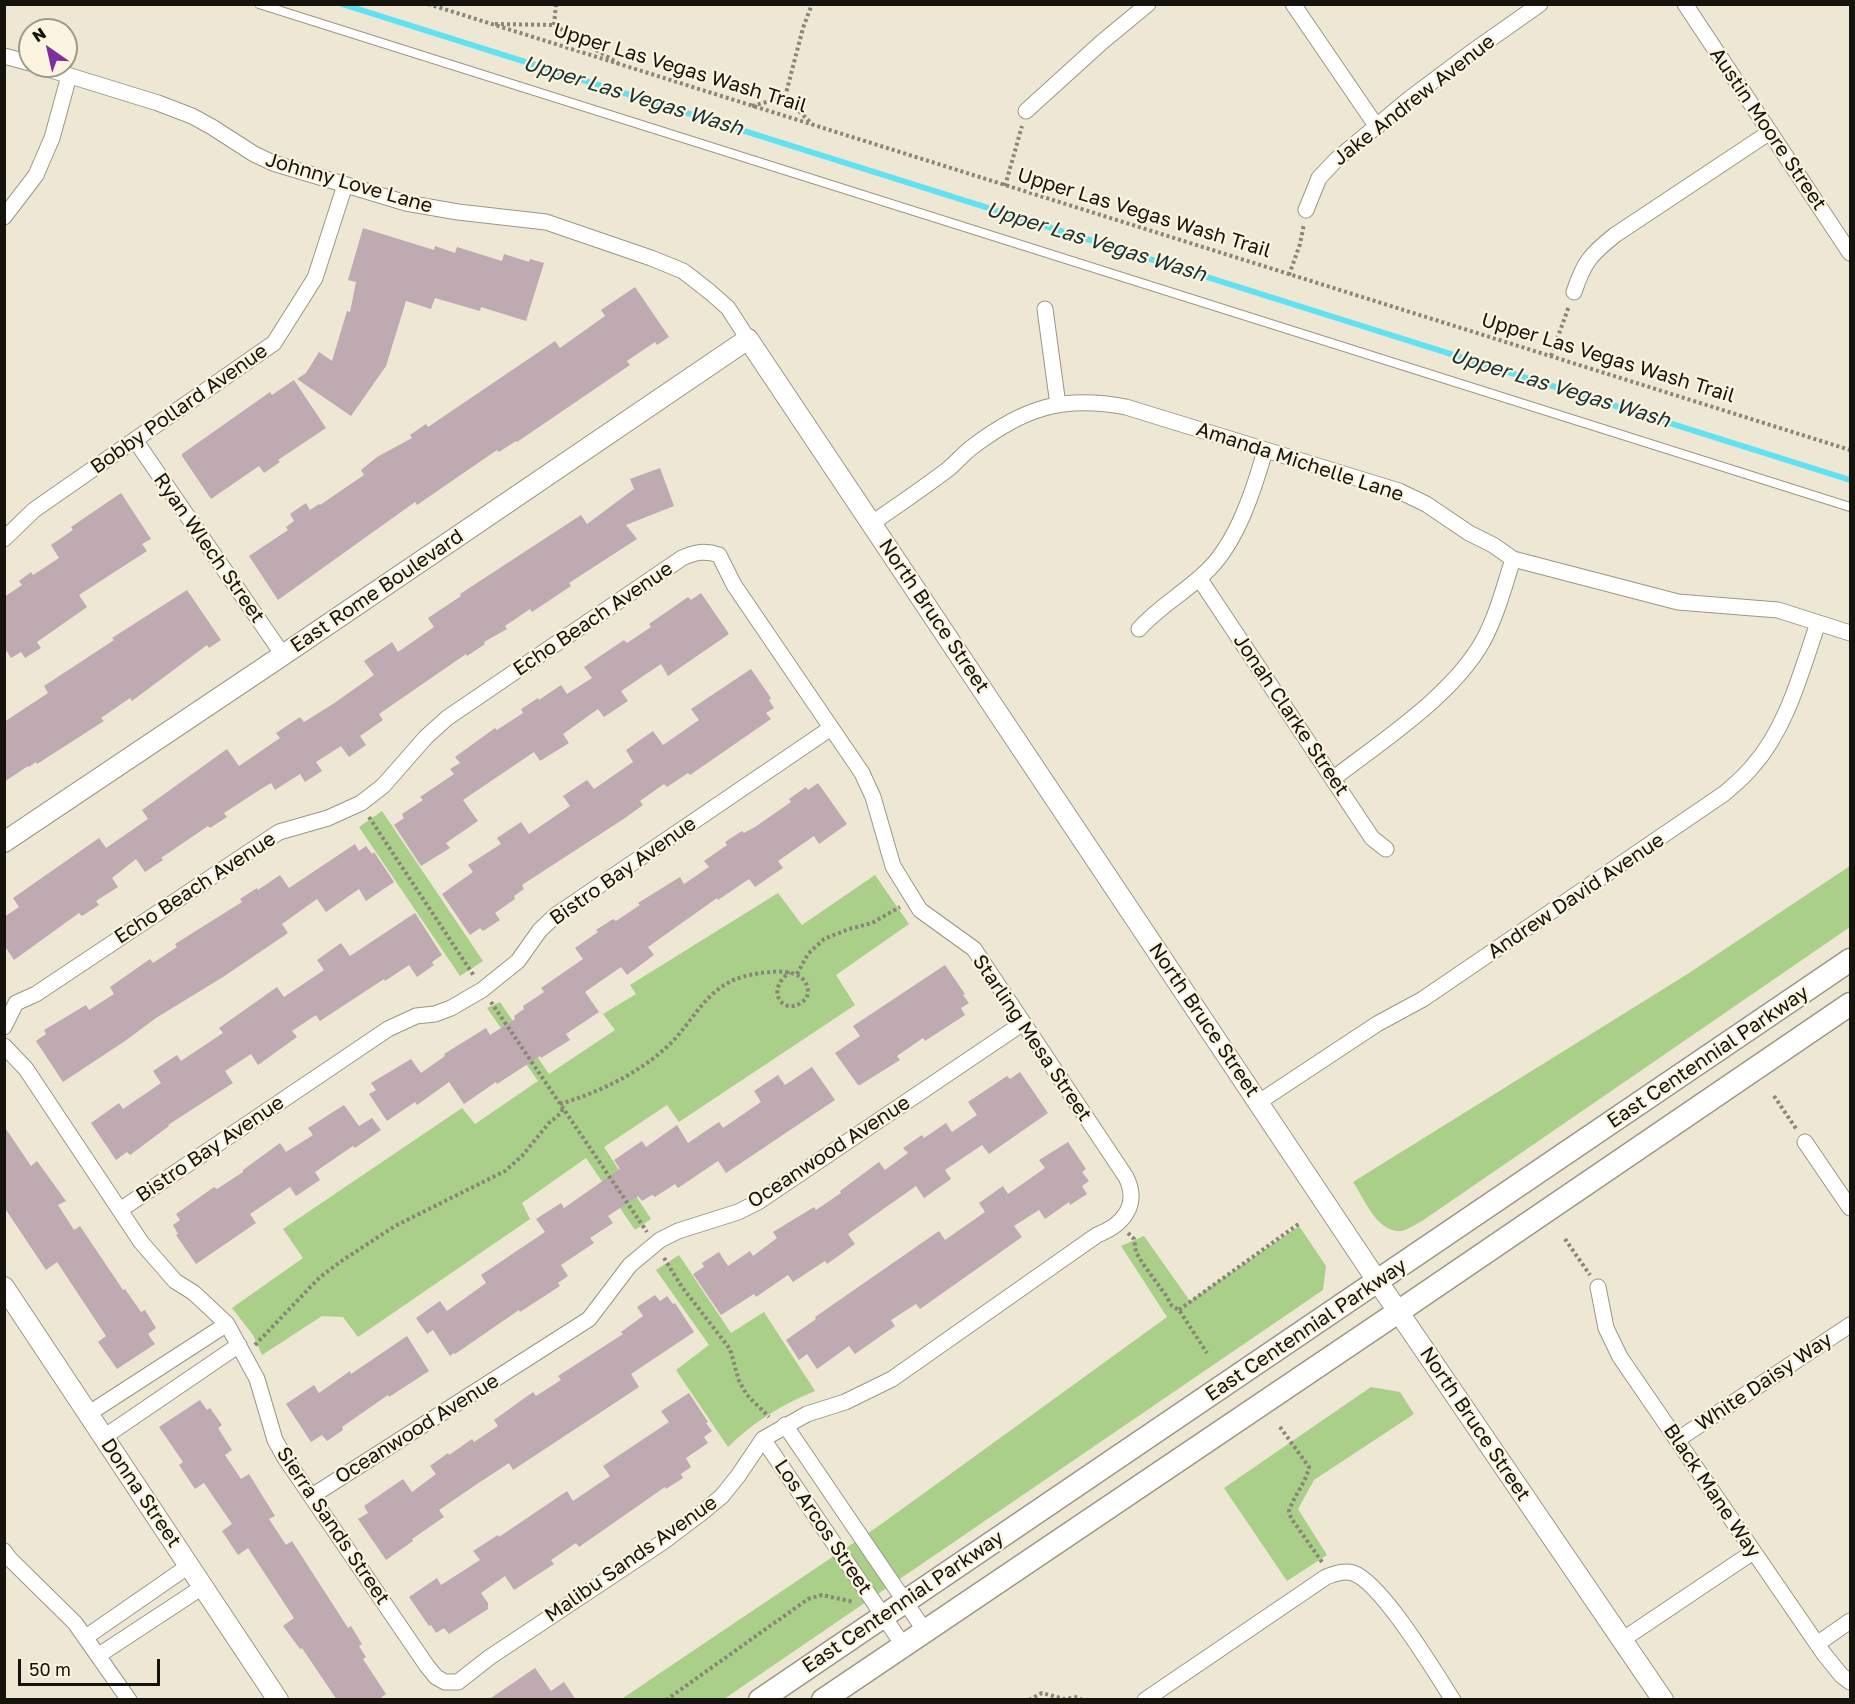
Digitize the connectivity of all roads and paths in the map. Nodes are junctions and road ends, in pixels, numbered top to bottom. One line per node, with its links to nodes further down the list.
1 (259, 4): 34 (lane)
2 (428, 4): 9 (path, Upper Las Vegas Wash Trail)
3 (556, 4): 10 (path)
4 (812, 4): 14 (path)
5 (1148, 4): 16 (street)
6 (1293, 4): 18 (street)
7 (1540, 4): 18 (street, Jake Andrew Avenue)
8 (1685, 4): 19 (street, Austin Moore Street)
9 (492, 25): 10 (path); 11 (path, Upper Las Vegas Wash Trail)
10 (554, 25): 11 (path)
11 (622, 66): 15 (path, Upper Las Vegas Wash Trail)
12 (68, 78): 23 (street)
13 (76, 78): 20 (street, Johnny Love Lane)
14 (785, 97): 15 (path); 17 (path)
15 (751, 106): 17 (path, Upper Las Vegas Wash Trail)
16 (1026, 111): 21 (path)
17 (813, 125): 21 (path, Upper Las Vegas Wash Trail)
18 (1377, 127): 22 (street, Jake Andrew Avenue)
19 (1770, 132): 24 (street, Austin Moore Street); 26 (street)
20 (345, 185): 28 (street, Johnny Love Lane); 31 (street, Bobby Pollard Avenue)
21 (1005, 186): 25 (path, Upper Las Vegas Wash Trail)
22 (1306, 210): 25 (path)
23 (4, 217)
24 (1851, 253)
25 (1289, 275): 29 (path, Upper Las Vegas Wash Trail)
26 (1574, 292): 29 (path)
27 (1045, 309): 30 (street)
28 (748, 339): 35 (street, North Bruce Street); 43 (street, East Rome Boulevard)
29 (1551, 356): 32 (path, Upper Las Vegas Wash Trail)
30 (1058, 405): 33 (street, Amanda Michelle Lane); 35 (street, Amanda Michelle Lane)
31 (135, 440): 36 (street, Bobby Pollard Avenue); 43 (street, Ryan Wlech Street)
32 (1851, 450)
33 (1265, 451): 38 (street, Amanda Michelle Lane); 39 (street)
34 (1851, 507)
35 (872, 523): 59 (street, North Bruce Street)
36 (4, 539)
37 (709, 551): 44 (street, Starling Mesa Street); 46 (street, Echo Beach Avenue)
38 (1513, 559): 40 (street, Amanda Michelle Lane); 45 (street)
39 (1199, 578): 41 (street); 45 (street, Jonah Clarke Street)
40 (1818, 623): 42 (street, Amanda Michelle Lane); 59 (street, Andrew David Avenue)
41 (1139, 629)
42 (1851, 633)
43 (283, 655): 47 (street, East Rome Boulevard)
44 (831, 728): 49 (street, Starling Mesa Street); 53 (street, Bistro Bay Avenue)
45 (1334, 778): 48 (street, Jonah Clarke Street)
46 (361, 803): 53 (path); 55 (street, Echo Beach Avenue)
47 (4, 842)
48 (1386, 849)
49 (912, 898): 52 (path); 56 (street, Starling Mesa Street)
50 (1851, 960): 69 (main road, East Centennial Parkway)
51 (790, 972): 52 (path); 52 (path); 60 (path)
52 (797, 974)
53 (482, 990): 60 (path); 64 (street, Bistro Bay Avenue)
54 (1851, 1004): 73 (main road, East Centennial Parkway)
55 (8, 1021)
56 (1023, 1023): 62 (street, Starling Mesa Street); 68 (street, Oceanwood Avenue)
57 (4, 1046): 64 (street, Sierra Sands Street)
58 (1774, 1096): 61 (path)
59 (1259, 1102): 69 (street, North Bruce Street)
60 (562, 1106): 68 (path); 76 (path)
61 (1805, 1142): 63 (street)
62 (1130, 1205): 65 (street, Malibu Sands Avenue)
63 (1851, 1208)
64 (120, 1210): 74 (street, Sierra Sands Street)
65 (1119, 1222): 72 (path); 80 (street, Malibu Sands Avenue)
66 (1300, 1223): 72 (path)
67 (1565, 1239): 71 (path)
68 (655, 1244): 80 (path); 84 (street, Oceanwood Avenue)
69 (1378, 1282): 73 (street, North Bruce Street); 90 (main road, East Centennial Parkway)
70 (4, 1287): 78 (street, Donna Street)
71 (1598, 1287): 83 (street, Black Mane Way)
72 (1179, 1310): 77 (path)
73 (1398, 1312): 96 (main road, East Centennial Parkway); 98 (street, North Bruce Street)
74 (227, 1324): 76 (street, Sierra Sands Street); 78 (street)
75 (1851, 1324): 83 (street, White Daisy Way)
76 (242, 1351): 81 (street); 84 (street, Sierra Sands Street)
77 (1208, 1353)
78 (88, 1414): 81 (street, Donna Street)
79 (1280, 1427): 88 (path)
80 (781, 1428): 82 (street, Malibu Sands Avenue); 90 (street, Los Arcos Street)
81 (104, 1437): 87 (street, Donna Street)
82 (764, 1439): 93 (street, Los Arcos Street); 102 (street, Malibu Sands Avenue)
83 (1677, 1440): 86 (street, Black Mane Way)
84 (312, 1496): 102 (street, Sierra Sands Street)
85 (4, 1551): 97 (street)
86 (1754, 1552): 98 (street); 99 (street, Black Mane Way)
87 (190, 1565): 89 (street, Donna Street); 92 (street)
88 (1332, 1575): 111 (street); 112 (street)
89 (204, 1586): 95 (street); 105 (street, Donna Street)
90 (904, 1601): 93 (main road, East Centennial Parkway); 96 (street, Los Arcos Street)
91 (855, 1602): 106 (path)
92 (132, 1604): 95 (street); 97 (street)
93 (883, 1616): 100 (street, Los Arcos Street); 107 (main road, East Centennial Parkway)
94 (1851, 1621): 99 (street)
95 (146, 1624): 101 (street)
96 (925, 1631): 100 (main road, East Centennial Parkway)
97 (86, 1636): 101 (street)
98 (1622, 1640): 113 (street, North Bruce Street)
99 (1817, 1644): 103 (street, Black Mane Way)
100 (903, 1645): 108 (main road, East Centennial Parkway)
101 (99, 1655): 104 (street)
102 (445, 1682)
103 (1851, 1682)
104 (129, 1700)
105 (278, 1700)
106 (666, 1700)
107 (760, 1700)
108 (823, 1700)
109 (1029, 1700): 110 (path)
110 (1082, 1700)
111 (1145, 1700)
112 (1453, 1700)
113 (1663, 1700)

